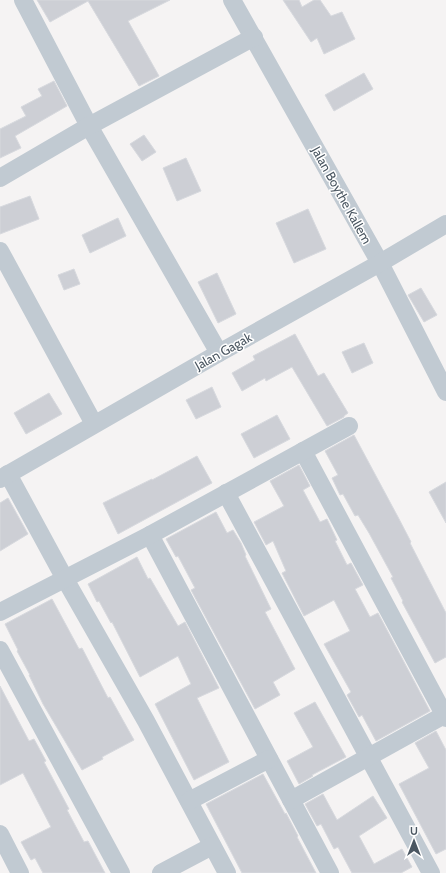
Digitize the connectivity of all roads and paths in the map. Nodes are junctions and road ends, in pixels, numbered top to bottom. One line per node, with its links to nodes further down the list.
1 (23, 0): 4 (street)
2 (232, 0): 3 (street, Jalan Boythe Kallem)
3 (254, 36): 4 (street); 8 (street, Jalan Boythe Kallem)
4 (89, 126): 5 (street); 9 (street)
5 (0, 178)
6 (446, 224): 8 (street, Jalan Gagak)
7 (0, 251): 11 (street)
8 (380, 263): 9 (street, Jalan Gagak); 10 (street, Jalan Boythe Kallem)
9 (219, 353): 11 (street, Jalan Gagak)
10 (446, 392)
11 (94, 424): 14 (street, Jalan Gagak)
12 (349, 426): 13 (street)
13 (303, 451): 15 (street); 20 (street)
14 (4, 476): 17 (street)
15 (226, 493): 16 (street); 21 (street)
16 (150, 535): 17 (street); 22 (street)
17 (64, 579): 18 (street); 24 (street)
18 (0, 612)
19 (0, 650): 28 (street)
20 (445, 717): 21 (street)
21 (368, 757): 23 (street); 32 (street)
22 (269, 758): 23 (street); 24 (street)
23 (291, 800): 31 (street)
24 (189, 801): 26 (street)
25 (0, 834): 27 (street)
26 (212, 846): 29 (street); 30 (street)
27 (20, 873)
28 (121, 873)
29 (161, 873)
30 (227, 873)
31 (330, 873)
32 (430, 873)

